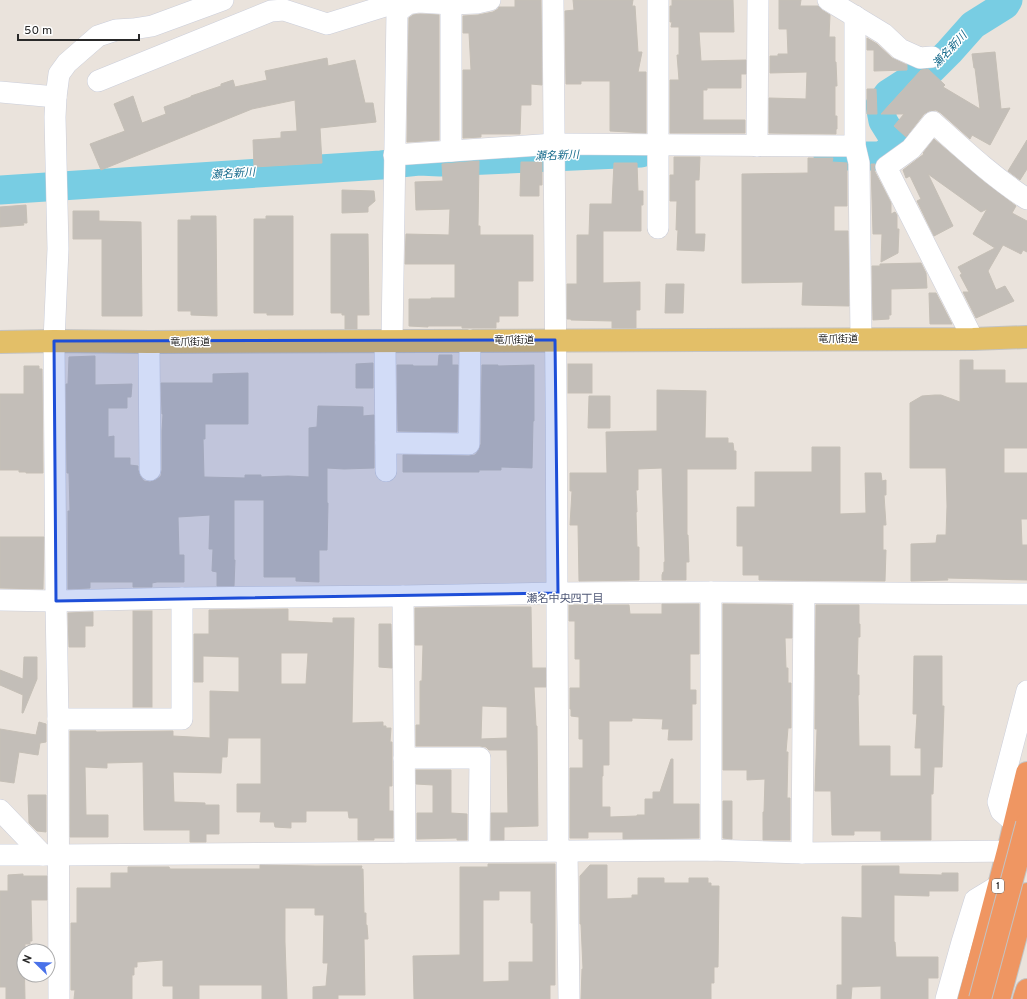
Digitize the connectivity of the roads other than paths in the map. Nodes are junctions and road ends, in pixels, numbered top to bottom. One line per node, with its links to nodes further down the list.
1 (223, 0): 13 (street)
2 (490, 0): 7 (street)
3 (553, 0): 14 (street)
4 (658, 0): 15 (street)
5 (758, 0): 16 (street)
6 (828, 0): 9 (street)
7 (451, 4): 8 (street); 18 (street)
8 (398, 5): 11 (street); 19 (street)
9 (855, 16): 10 (street); 17 (street)
10 (932, 57)
11 (98, 81)
12 (0, 92): 13 (street)
13 (56, 97): 27 (street)
14 (554, 144): 15 (street); 18 (street); 26 (street)
15 (659, 145): 16 (street); 21 (street)
16 (757, 146): 17 (street)
17 (855, 146): 23 (street)
18 (451, 151): 19 (street)
19 (394, 155): 28 (street)
20 (1027, 199): 24 (street)
21 (658, 228)
22 (1027, 337): 24 (main road, 竜爪街道)
23 (860, 339): 24 (main road, 竜爪街道); 26 (main road, 竜爪街道)
24 (973, 339)
25 (470, 340): 26 (main road, 竜爪街道); 28 (main road, 竜爪街道); 31 (street)
26 (555, 340): 35 (street)
27 (54, 341): 29 (main road, 竜爪街道); 30 (main road, 竜爪街道); 41 (street)
28 (389, 341): 30 (main road, 竜爪街道); 31 (street)
29 (0, 342)
30 (149, 342): 32 (street)
31 (386, 443): 33 (street)
32 (150, 470)
33 (386, 471)
34 (711, 592): 35 (street); 36 (street); 48 (street)
35 (558, 593): 38 (street); 50 (street)
36 (804, 593): 37 (street); 53 (street)
37 (1027, 594)
38 (403, 596): 39 (street); 44 (street)
39 (182, 598): 41 (street); 43 (street)
40 (0, 600): 41 (street)
41 (56, 601): 43 (street)
42 (1027, 691): 47 (street)
43 (58, 719): 55 (street)
44 (404, 758): 49 (street); 52 (street)
45 (1027, 773): 47 (highway, 1)
46 (0, 810): 55 (street)
47 (1021, 823): 51 (highway, 1); 63 (highway, 1, bridge)
48 (711, 850): 50 (street); 53 (street)
49 (479, 851): 50 (street); 52 (street)
50 (563, 851): 60 (street)
51 (1017, 851): 53 (street); 56 (highway, 1)
52 (405, 852): 55 (street)
53 (802, 853)
54 (0, 855): 55 (street)
55 (51, 855): 59 (street)
56 (998, 886): 61 (street); 62 (highway, 1)
57 (1027, 894): 64 (highway)
58 (1027, 990): 65 (highway)
59 (59, 999)
60 (570, 999)
61 (946, 999)
62 (969, 999)
63 (980, 999)
64 (999, 999)
65 (1024, 999)

